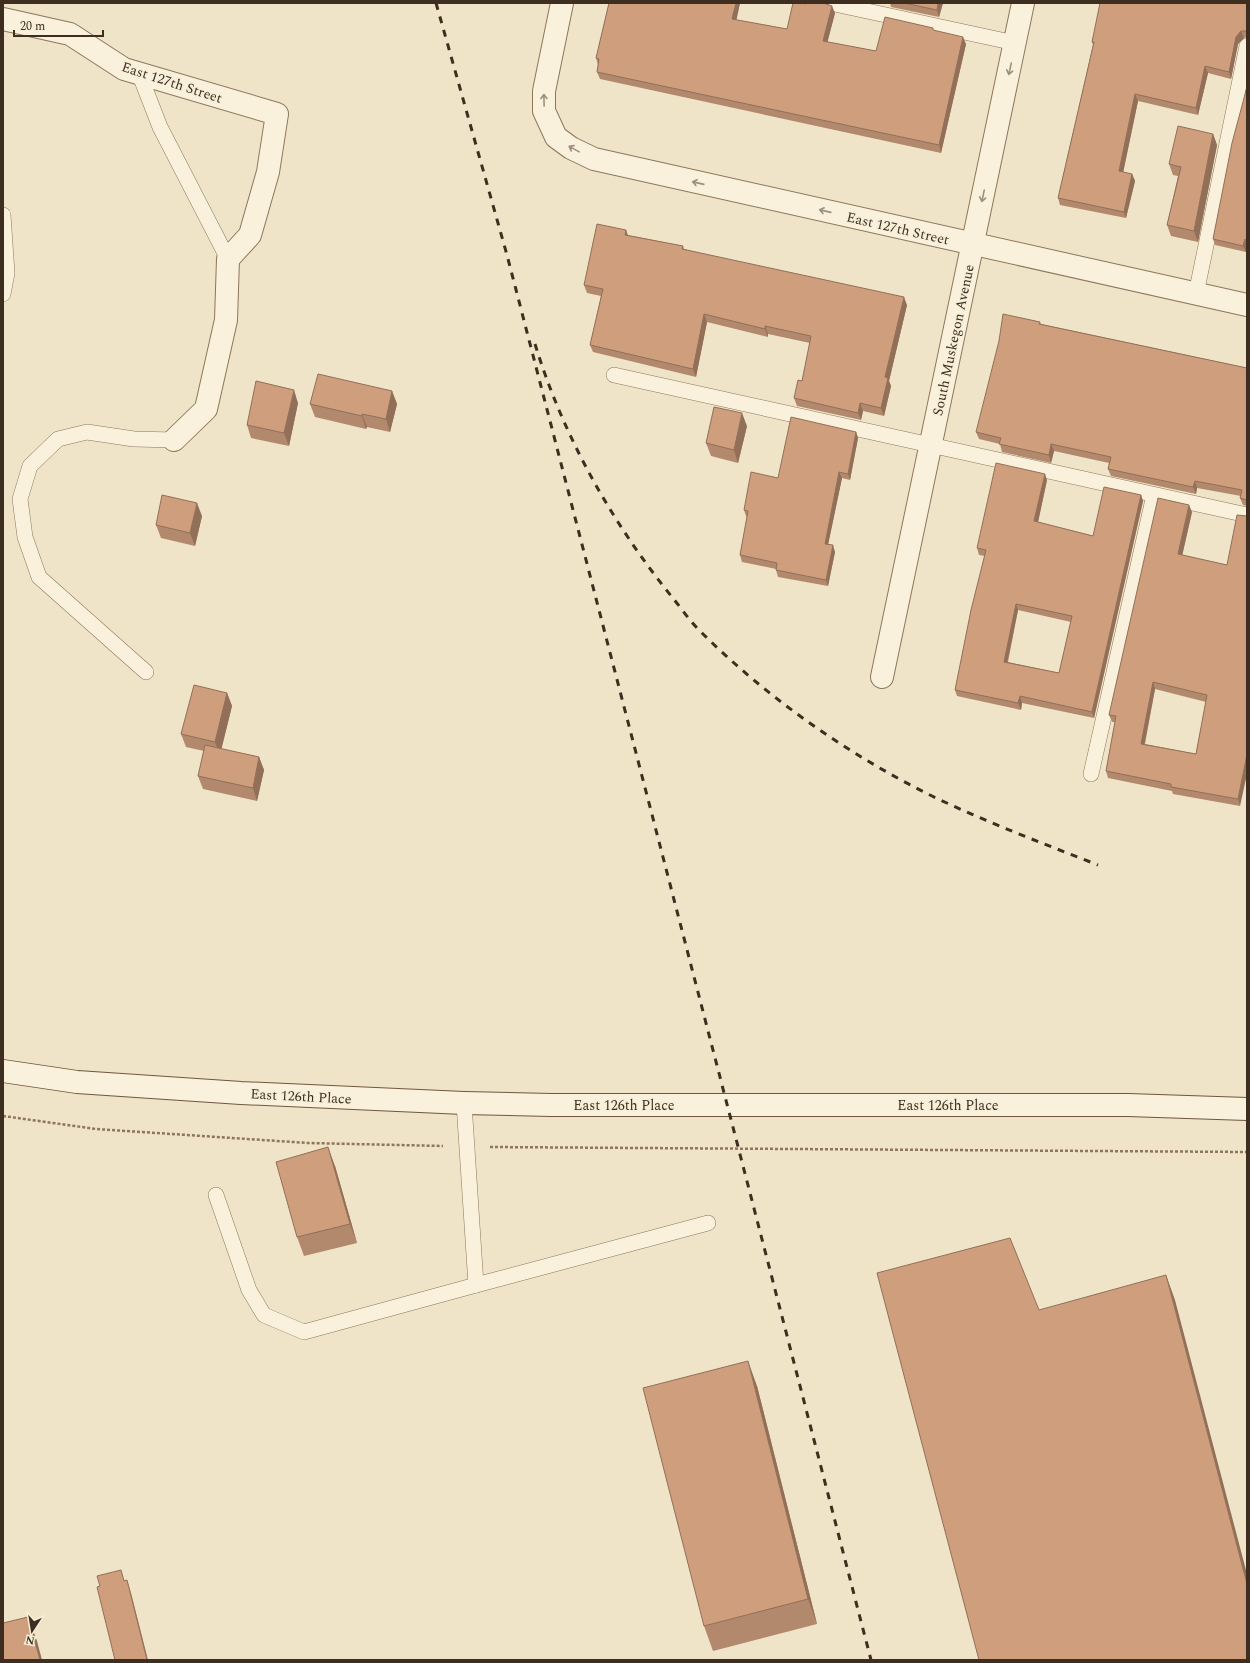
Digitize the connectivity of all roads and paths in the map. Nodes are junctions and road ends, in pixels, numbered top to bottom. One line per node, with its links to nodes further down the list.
1 (562, 3): 9 (street, East 127th Street, one-way to 1)
2 (830, 3): 5 (lane)
3 (1023, 3): 5 (street, South Muskegon Avenue)
4 (3, 19): 7 (street, East 127th Street)
5 (1015, 43): 9 (street, South Muskegon Avenue, one-way to 9)
6 (1247, 46): 12 (lane)
7 (139, 74): 10 (lane); 10 (street, East 127th Street)
8 (3, 215): 11 (lane)
9 (972, 245): 12 (street, East 127th Street); 16 (street, South Muskegon Avenue)
10 (228, 259): 15 (street)
11 (3, 294)
12 (1196, 294): 13 (street, East 127th Street)
13 (1247, 305)
14 (614, 375): 16 (lane)
15 (174, 440): 19 (lane)
16 (931, 445): 17 (lane); 20 (street, South Muskegon Avenue)
17 (1154, 494): 18 (lane); 21 (lane)
18 (1247, 515)
19 (146, 672)
20 (882, 677)
21 (1091, 774)
22 (3, 1071): 23 (street, East 126th Place)
23 (464, 1103): 24 (street, East 126th Place); 26 (lane)
24 (1247, 1109)
25 (3, 1116): 26 (path)
26 (466, 1146): 27 (path); 30 (lane)
27 (1247, 1152)
28 (216, 1194): 30 (lane)
29 (708, 1223): 30 (lane)
30 (476, 1285)

